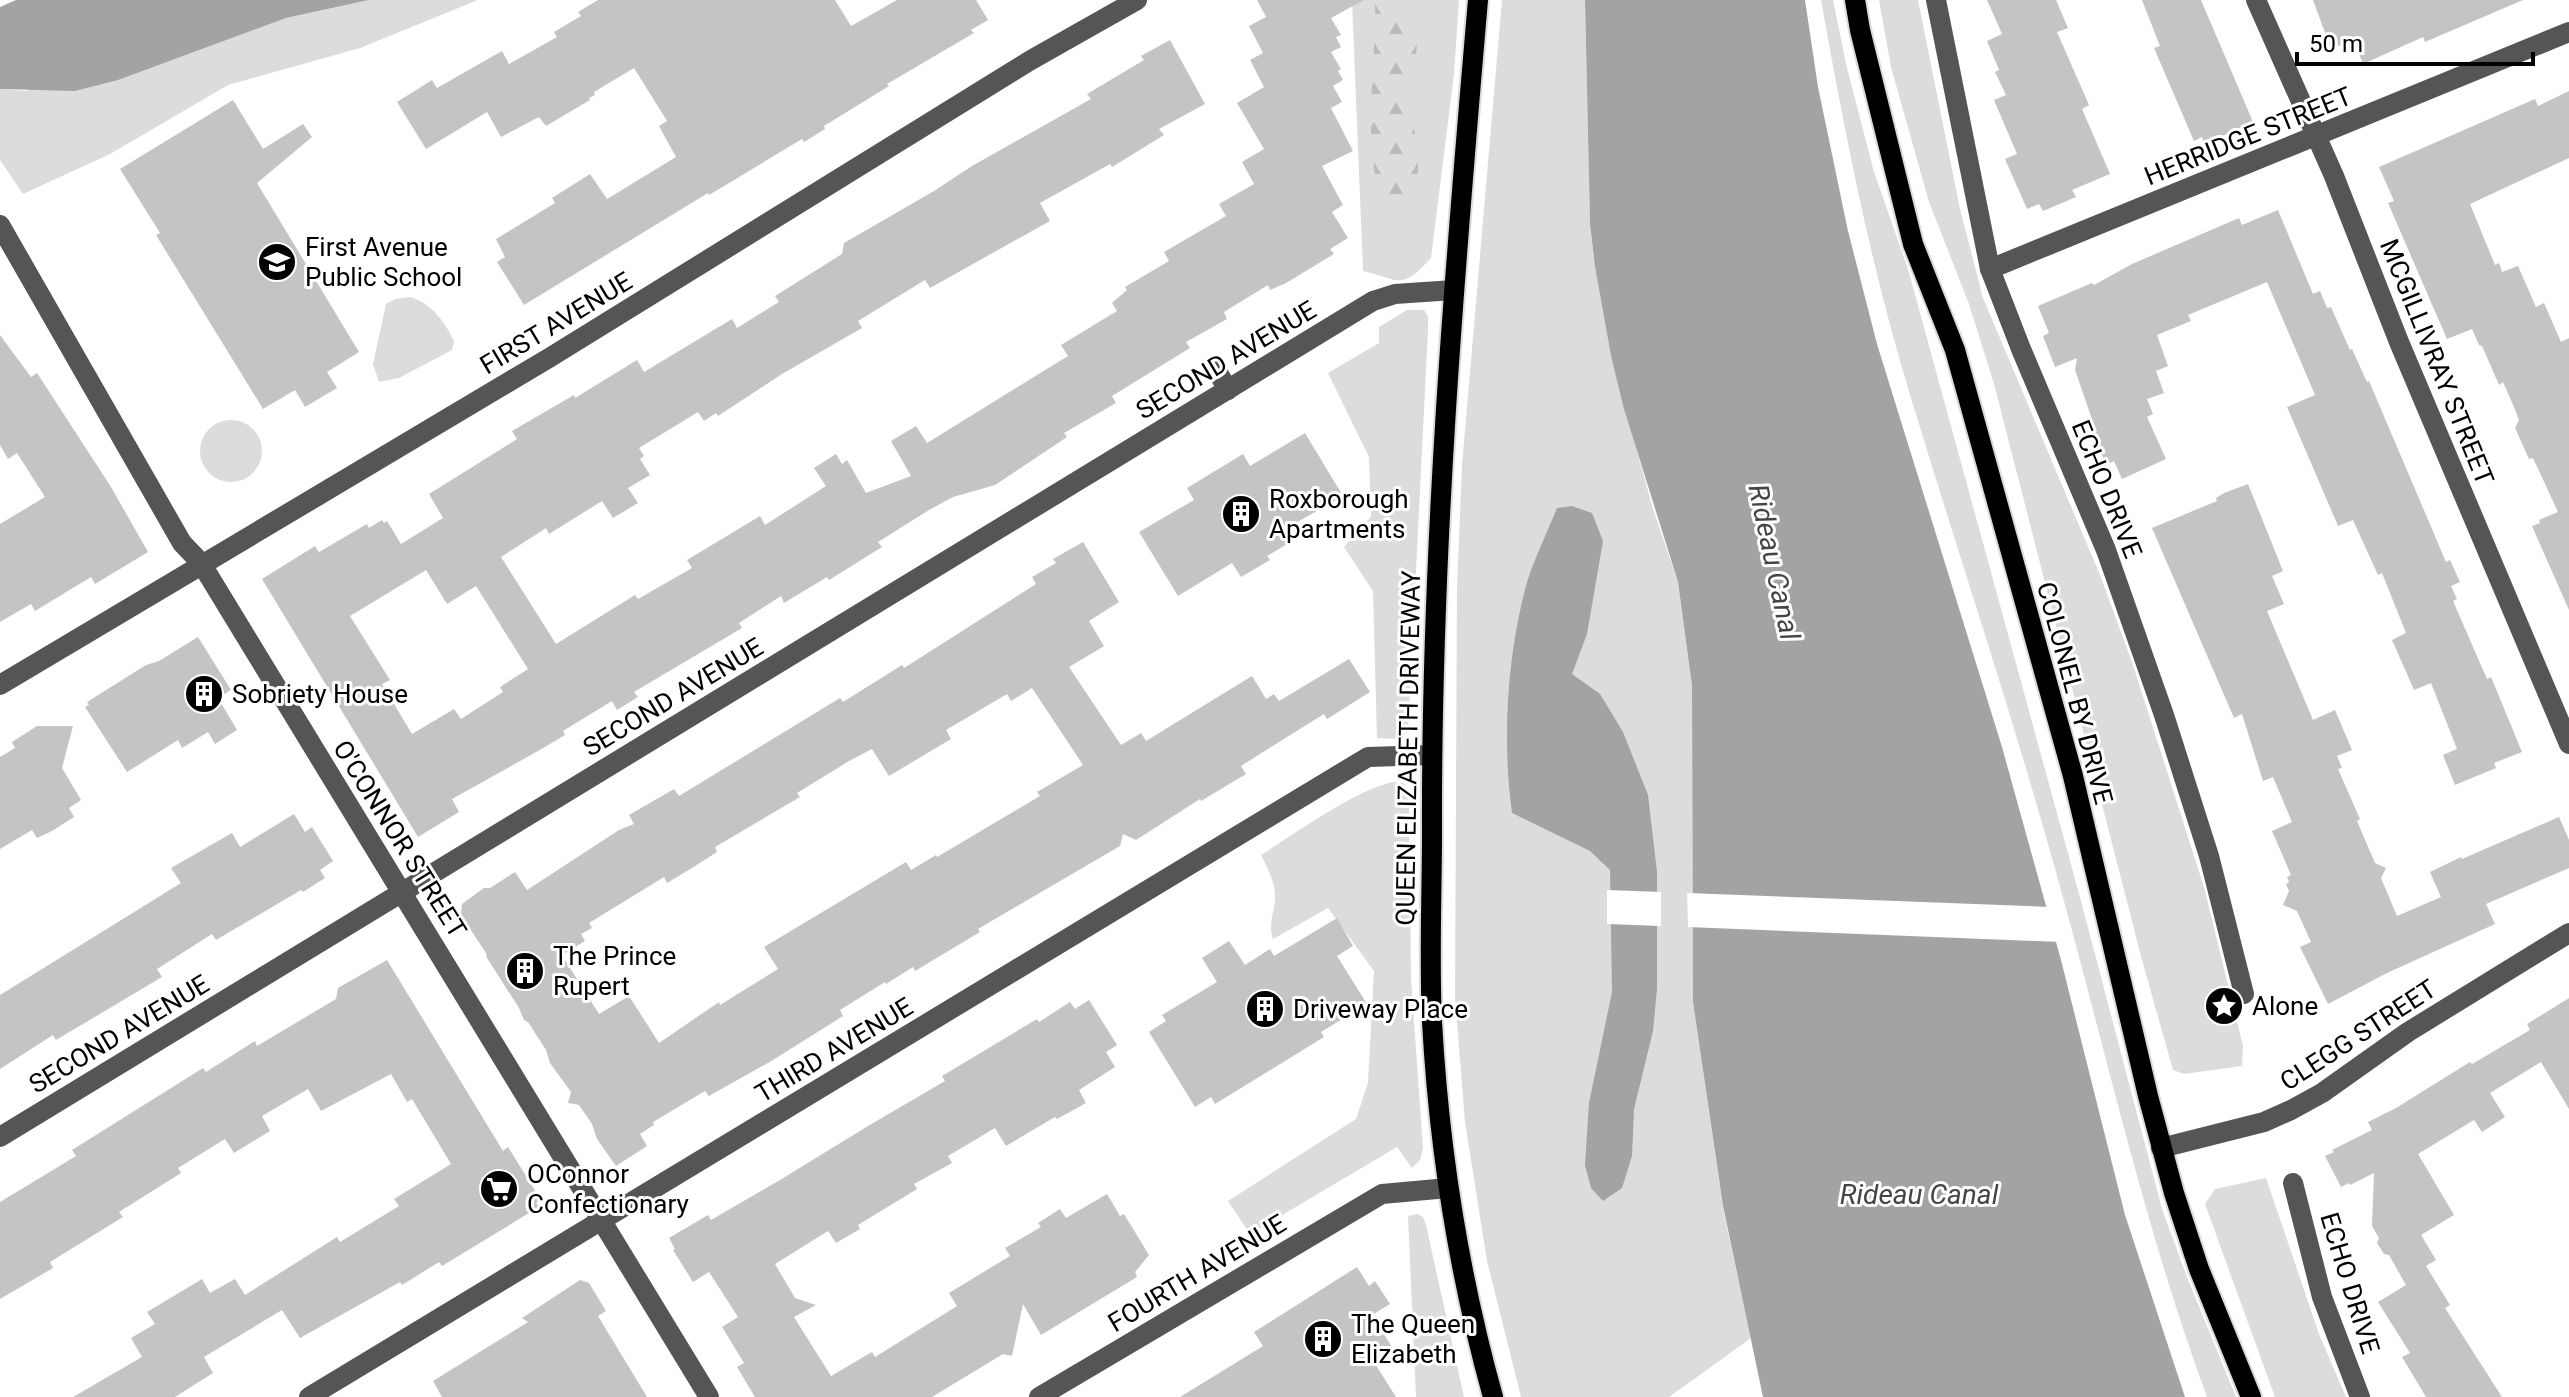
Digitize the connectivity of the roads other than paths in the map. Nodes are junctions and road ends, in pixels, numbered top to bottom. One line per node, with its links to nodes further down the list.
1 (1137, 0): 13 (street, FIRST AVENUE)
2 (1478, 0): 10 (main road, QUEEN ELIZABETH DRIVEWAY)
3 (1855, 0): 21 (main road, COLONEL BY DRIVE)
4 (1936, 0): 9 (street, ECHO DRIVE)
5 (2256, 0): 7 (street, MCGILLIVRAY STREET)
6 (2569, 32): 7 (street, HERRIDGE STREET)
7 (2316, 137): 9 (street, HERRIDGE STREET); 15 (street, MCGILLIVRAY STREET)
8 (0, 225): 13 (street, O'CONNOR STREET)
9 (1990, 269): 19 (street, ECHO DRIVE)
10 (1454, 290): 12 (street, SECOND AVENUE); 16 (main road, QUEEN ELIZABETH DRIVEWAY)
11 (1217, 371): 12 (street)
12 (1228, 390): 17 (street, SECOND AVENUE)
13 (201, 563): 14 (street, FIRST AVENUE); 17 (street, O'CONNOR STREET)
14 (0, 685)
15 (2569, 744)
16 (1431, 755): 23 (main road, QUEEN ELIZABETH DRIVEWAY); 24 (street, THIRD AVENUE)
17 (401, 892): 20 (street, SECOND AVENUE); 24 (street, O'CONNOR STREET)
18 (2569, 933): 21 (street, CLEGG STREET)
19 (2244, 994)
20 (0, 1137)
21 (2161, 1148): 29 (main road, COLONEL BY DRIVE)
22 (2293, 1183): 30 (street, ECHO DRIVE)
23 (1448, 1188): 27 (street, FOURTH AVENUE); 28 (main road, QUEEN ELIZABETH DRIVEWAY)
24 (601, 1220): 25 (street, THIRD AVENUE); 26 (street, O'CONNOR STREET)
25 (309, 1397)
26 (709, 1397)
27 (1039, 1397)
28 (1493, 1397)
29 (2251, 1397)
30 (2360, 1397)

